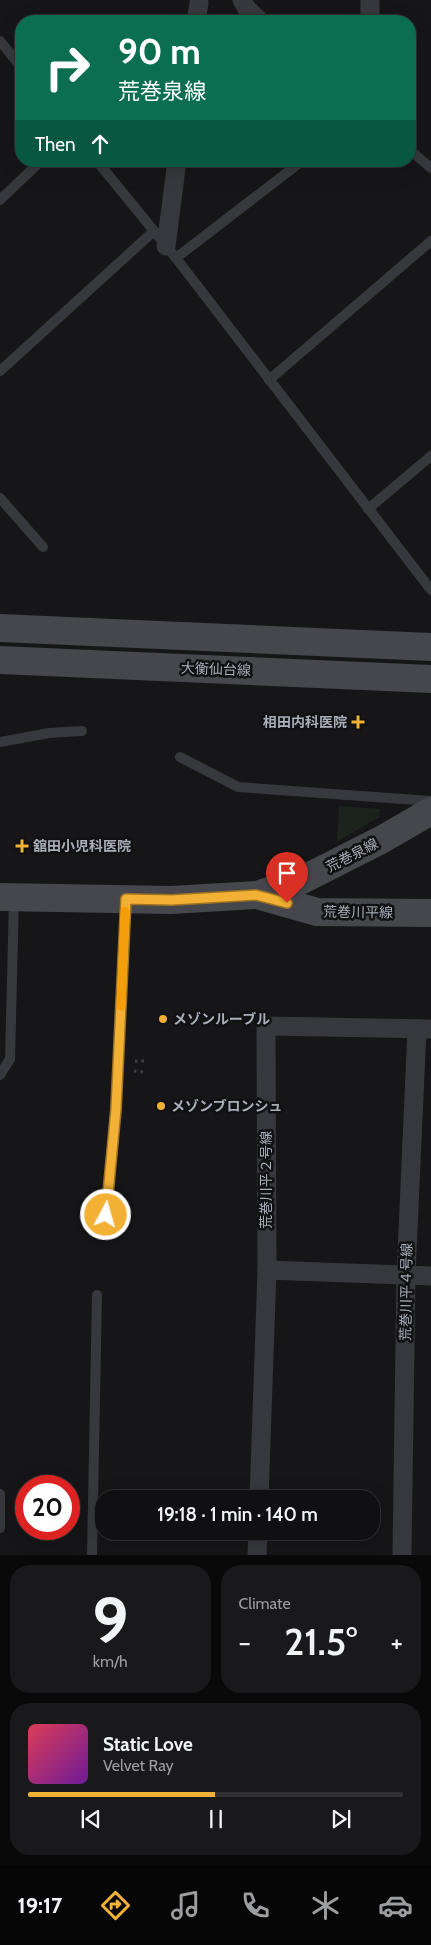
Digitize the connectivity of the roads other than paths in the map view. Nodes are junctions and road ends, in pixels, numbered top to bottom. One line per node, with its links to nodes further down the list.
1 (242, 0): 3 (street)
2 (370, 0): 4 (street)
3 (254, 15)
4 (370, 15)
5 (0, 41): 6 (lane)
6 (15, 60)
7 (416, 155): 12 (lane)
8 (35, 167): 13 (lane)
9 (103, 167): 14 (lane)
10 (178, 167): 16 (street)
11 (293, 167): 16 (lane)
12 (431, 168)
13 (0, 200)
14 (154, 231): 16 (lane); 17 (lane)
15 (431, 241): 18 (lane)
16 (171, 252): 18 (lane)
17 (0, 371)
18 (269, 380): 21 (lane)
19 (431, 456): 21 (lane)
20 (0, 498): 22 (lane)
21 (368, 509): 23 (lane)
22 (43, 547)
23 (431, 590)
24 (0, 628): 25 (main road)
25 (418, 646)
26 (0, 660): 27 (main road, 大衡仙台線)
27 (431, 679)
28 (82, 731): 29 (lane)
29 (0, 742)
30 (180, 757): 31 (lane)
31 (431, 801)
32 (431, 811): 33 (main road, 荒巻泉線)
33 (256, 895): 35 (main road, 荒巻泉線); 36 (main road, 荒巻川平線)
34 (7, 897): 35 (main road, 荒巻泉線); 38 (lane)
35 (126, 899): 39 (lane)
36 (431, 913)
37 (424, 1029): 40 (street, 荒巻川平２号線); 41 (street, 荒巻川平４号線)
38 (0, 1075)
39 (106, 1215)
40 (266, 1270): 41 (street); 44 (street, 荒巻川平２号線)
41 (406, 1275): 42 (street); 50 (street, 荒巻川平４号線)
42 (431, 1276)
43 (97, 1295): 48 (lane)
44 (259, 1490)
45 (0, 1494): 46 (lane)
46 (0, 1528)
47 (258, 1540): 49 (street)
48 (92, 1555)
49 (257, 1555)
50 (402, 1555)

